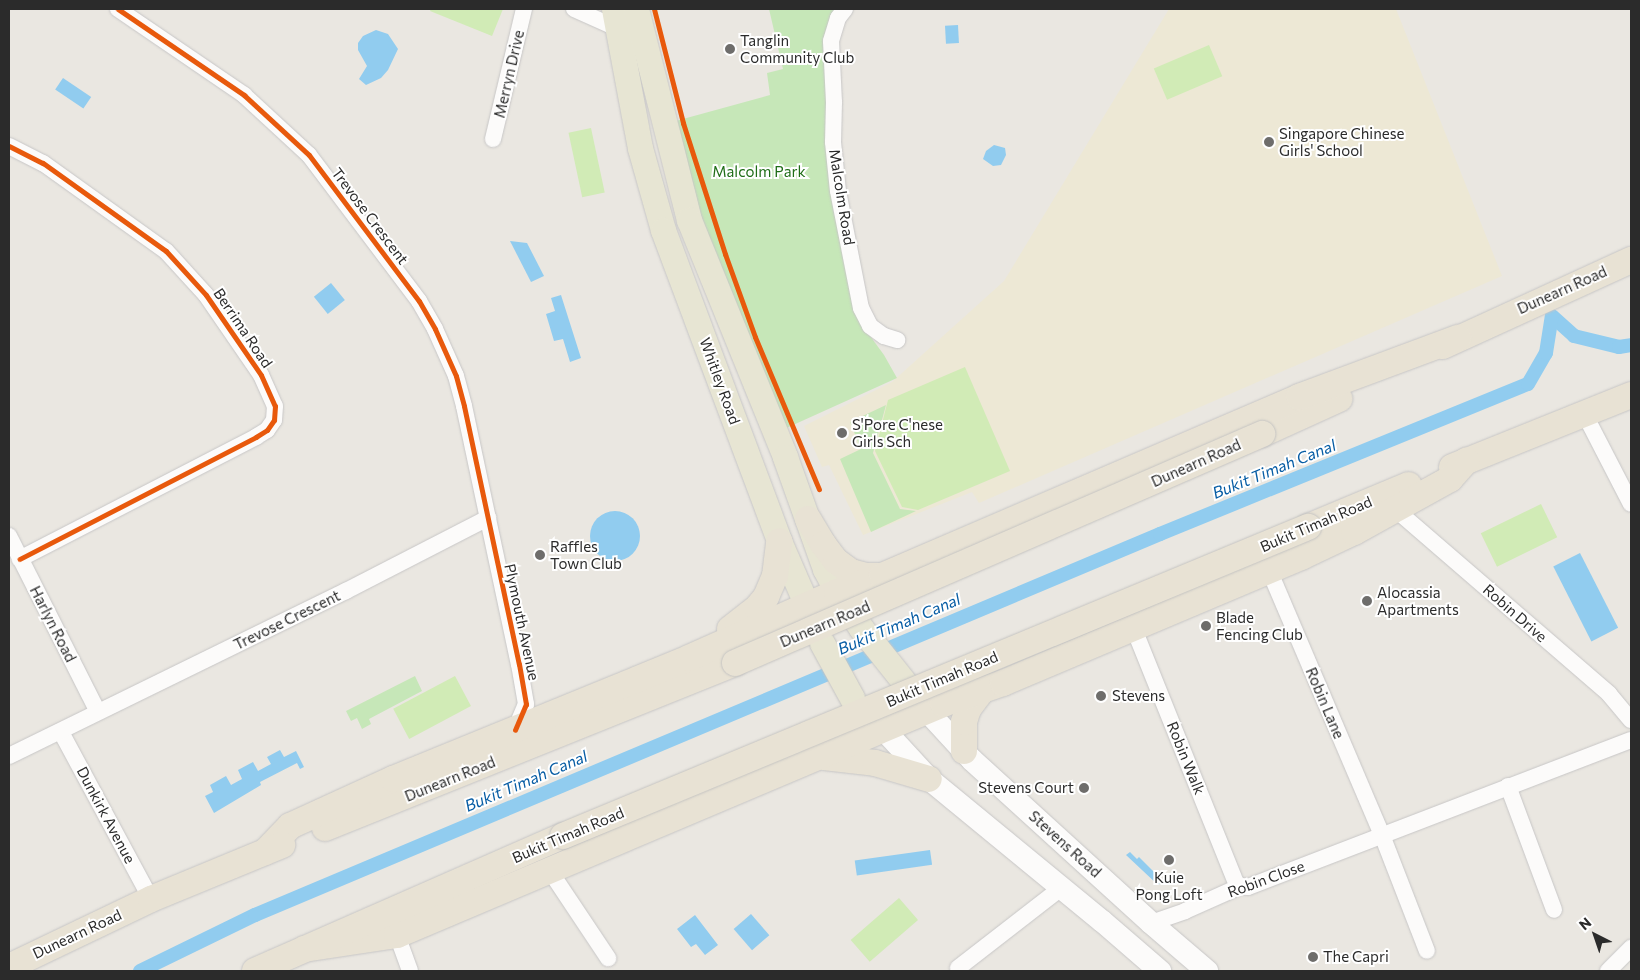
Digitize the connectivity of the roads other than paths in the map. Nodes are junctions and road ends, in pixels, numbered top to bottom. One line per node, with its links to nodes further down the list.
1 (118, 9): 17 (street, Trevose Crescent)
2 (524, 9): 7 (street, Merryn Drive)
3 (574, 9): 6 (street)
4 (636, 9): 18 (main road, Whitley Road)
5 (845, 9): 11 (street, Malcolm Road)
6 (616, 19): 20 (main road, Whitley Road)
7 (493, 139)
8 (9, 146): 21 (street, Berrima Road)
9 (1631, 260): 10 (highway, Dunearn Road)
10 (1458, 338): 23 (highway); 35 (highway, Dunearn Road, bridge)
11 (897, 340)
12 (1631, 395): 13 (highway, Bukit Timah Road)
13 (1584, 413): 14 (highway, Bukit Timah Road); 15 (street)
14 (1467, 460): 16 (highway); 51 (highway, Bukit Timah Road, bridge)
15 (1631, 504)
16 (1395, 509): 22 (highway); 32 (street, Robin Drive)
17 (488, 518): 29 (street, Trevose Crescent); 30 (street, Plymouth Avenue)
18 (808, 520): 23 (highway); 24 (main road, Whitley Road)
19 (9, 536): 21 (street, Harlyn Road)
20 (779, 541): 25 (main road, Whitley Road); 27 (highway)
21 (20, 559): 29 (street, Harlyn Road)
22 (1269, 570): 26 (highway); 42 (street, Robin Lane)
23 (882, 576): 24 (highway)
24 (837, 592): 25 (highway); 31 (main road, Whitley Road)
25 (807, 606): 27 (highway); 33 (main road, Whitley Road, bridge)
26 (1136, 627): 28 (highway); 44 (street, Robin Walk)
27 (688, 658): 30 (highway)
28 (981, 692): 31 (highway); 37 (highway)
29 (98, 712): 34 (street, Trevose Crescent)
30 (533, 712): 35 (highway)
31 (928, 712): 33 (highway); 37 (main road, Stevens Road)
32 (1631, 720)
33 (884, 730): 39 (highway); 40 (main road)
34 (61, 732): 38 (street, Trevose Crescent); 46 (street, Dunkirk Avenue)
35 (522, 739): 46 (highway, Dunearn Road)
36 (1631, 740): 41 (street, Robin Close)
37 (964, 751): 48 (main road, Stevens Road)
38 (9, 756)
39 (818, 756): 40 (highway); 43 (highway)
40 (929, 779): 45 (main road)
41 (1508, 786): 42 (street, Robin Close); 47 (street)
42 (1382, 835): 44 (street, Robin Close); 52 (street)
43 (550, 871): 49 (highway); 53 (street, Bukit Timah Road)
44 (1241, 886): 48 (street, Robin Close)
45 (1061, 888): 55 (street); 58 (main road)
46 (151, 899): 54 (highway, Dunearn Road)
47 (1554, 910)
48 (1151, 923): 59 (main road, Stevens Road)
49 (397, 935): 51 (highway); 57 (street)
50 (1631, 948): 60 (street)
51 (304, 949): 56 (highway, Bukit Timah Road)
52 (1427, 951)
53 (608, 958)
54 (9, 967)
55 (958, 968)
56 (255, 971)
57 (410, 971)
58 (1160, 971)
59 (1207, 971)
60 (1608, 971)

